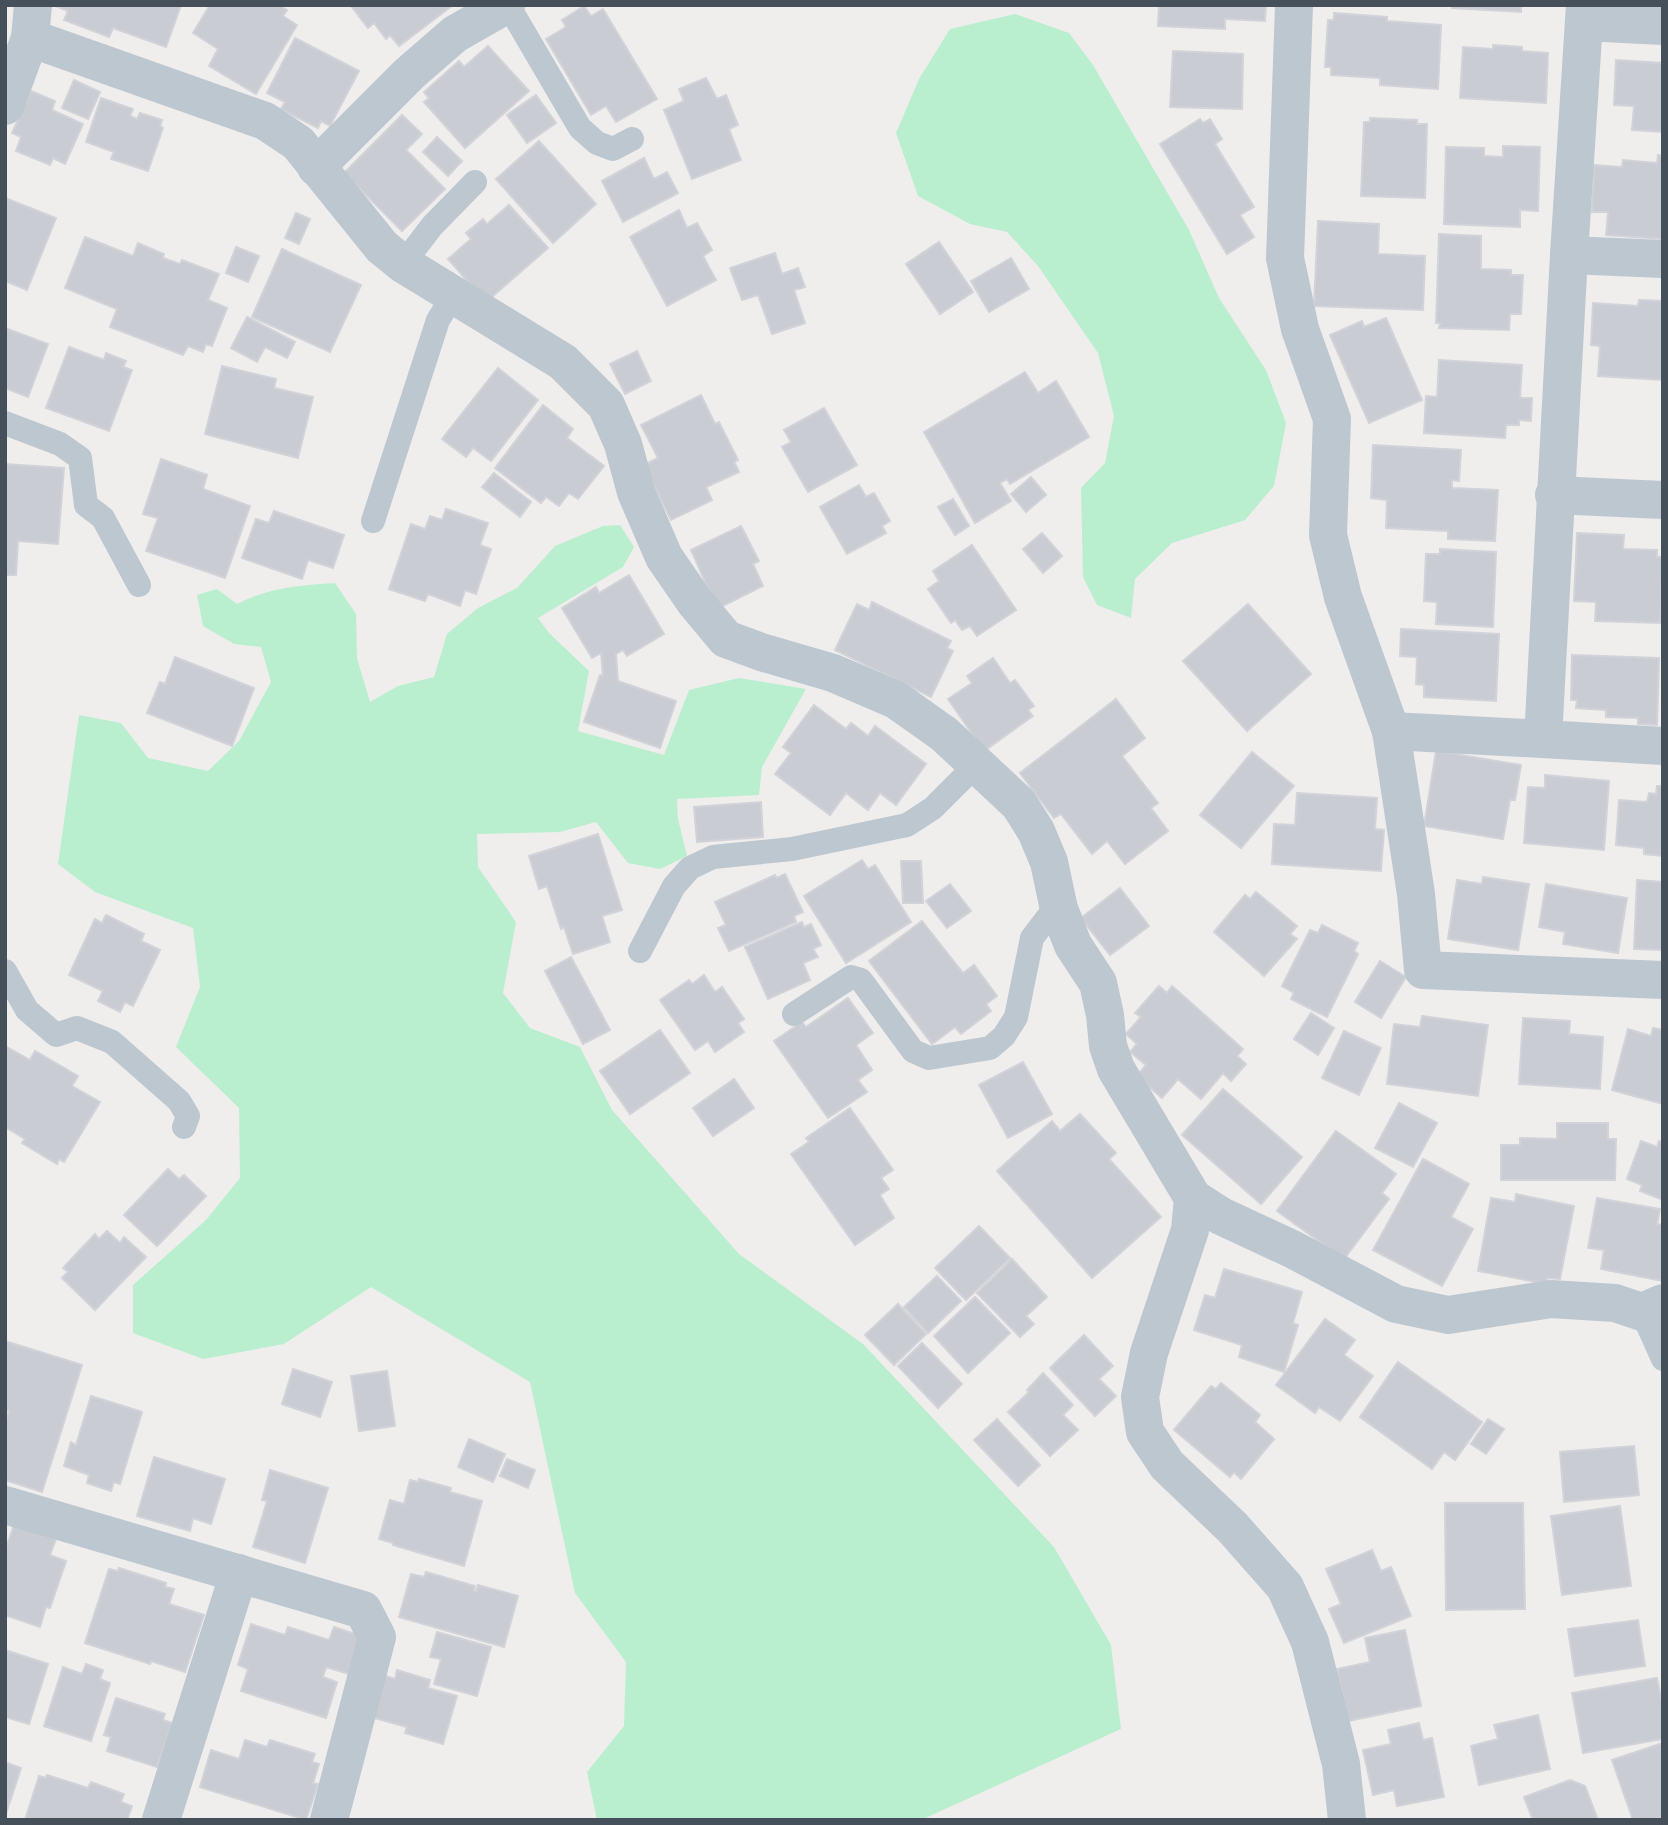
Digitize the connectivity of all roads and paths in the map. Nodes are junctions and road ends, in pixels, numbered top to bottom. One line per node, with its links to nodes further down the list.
1 (507, 5): 7 (lane); 8 (street)
2 (1294, 5): 19 (street)
3 (1584, 13): 5 (street); 10 (street)
4 (32, 22): 6 (street); 8 (street)
5 (1663, 26)
6 (5, 106)
7 (632, 139)
8 (316, 167): 12 (street)
9 (474, 182): 12 (lane)
10 (1569, 255): 11 (street); 15 (street)
11 (1663, 259)
12 (403, 264): 13 (street)
13 (453, 296): 17 (lane); 22 (street)
14 (5, 423): 18 (lane)
15 (1554, 495): 16 (street); 20 (street)
16 (1663, 500)
17 (373, 522)
18 (139, 585)
19 (1391, 731): 20 (street); 26 (street)
20 (1543, 739): 21 (street)
21 (1663, 746)
22 (977, 764): 23 (street); 24 (lane)
23 (1059, 909): 27 (lane); 29 (street)
24 (640, 951)
25 (5, 971): 28 (lane)
26 (1663, 980)
27 (794, 1014)
28 (184, 1126)
29 (1193, 1198): 30 (street); 36 (street)
30 (1653, 1308): 31 (lane)
31 (1663, 1359)
32 (5, 1504): 33 (street)
33 (239, 1573): 34 (street); 35 (street)
34 (161, 1820)
35 (329, 1820)
36 (1347, 1820)

